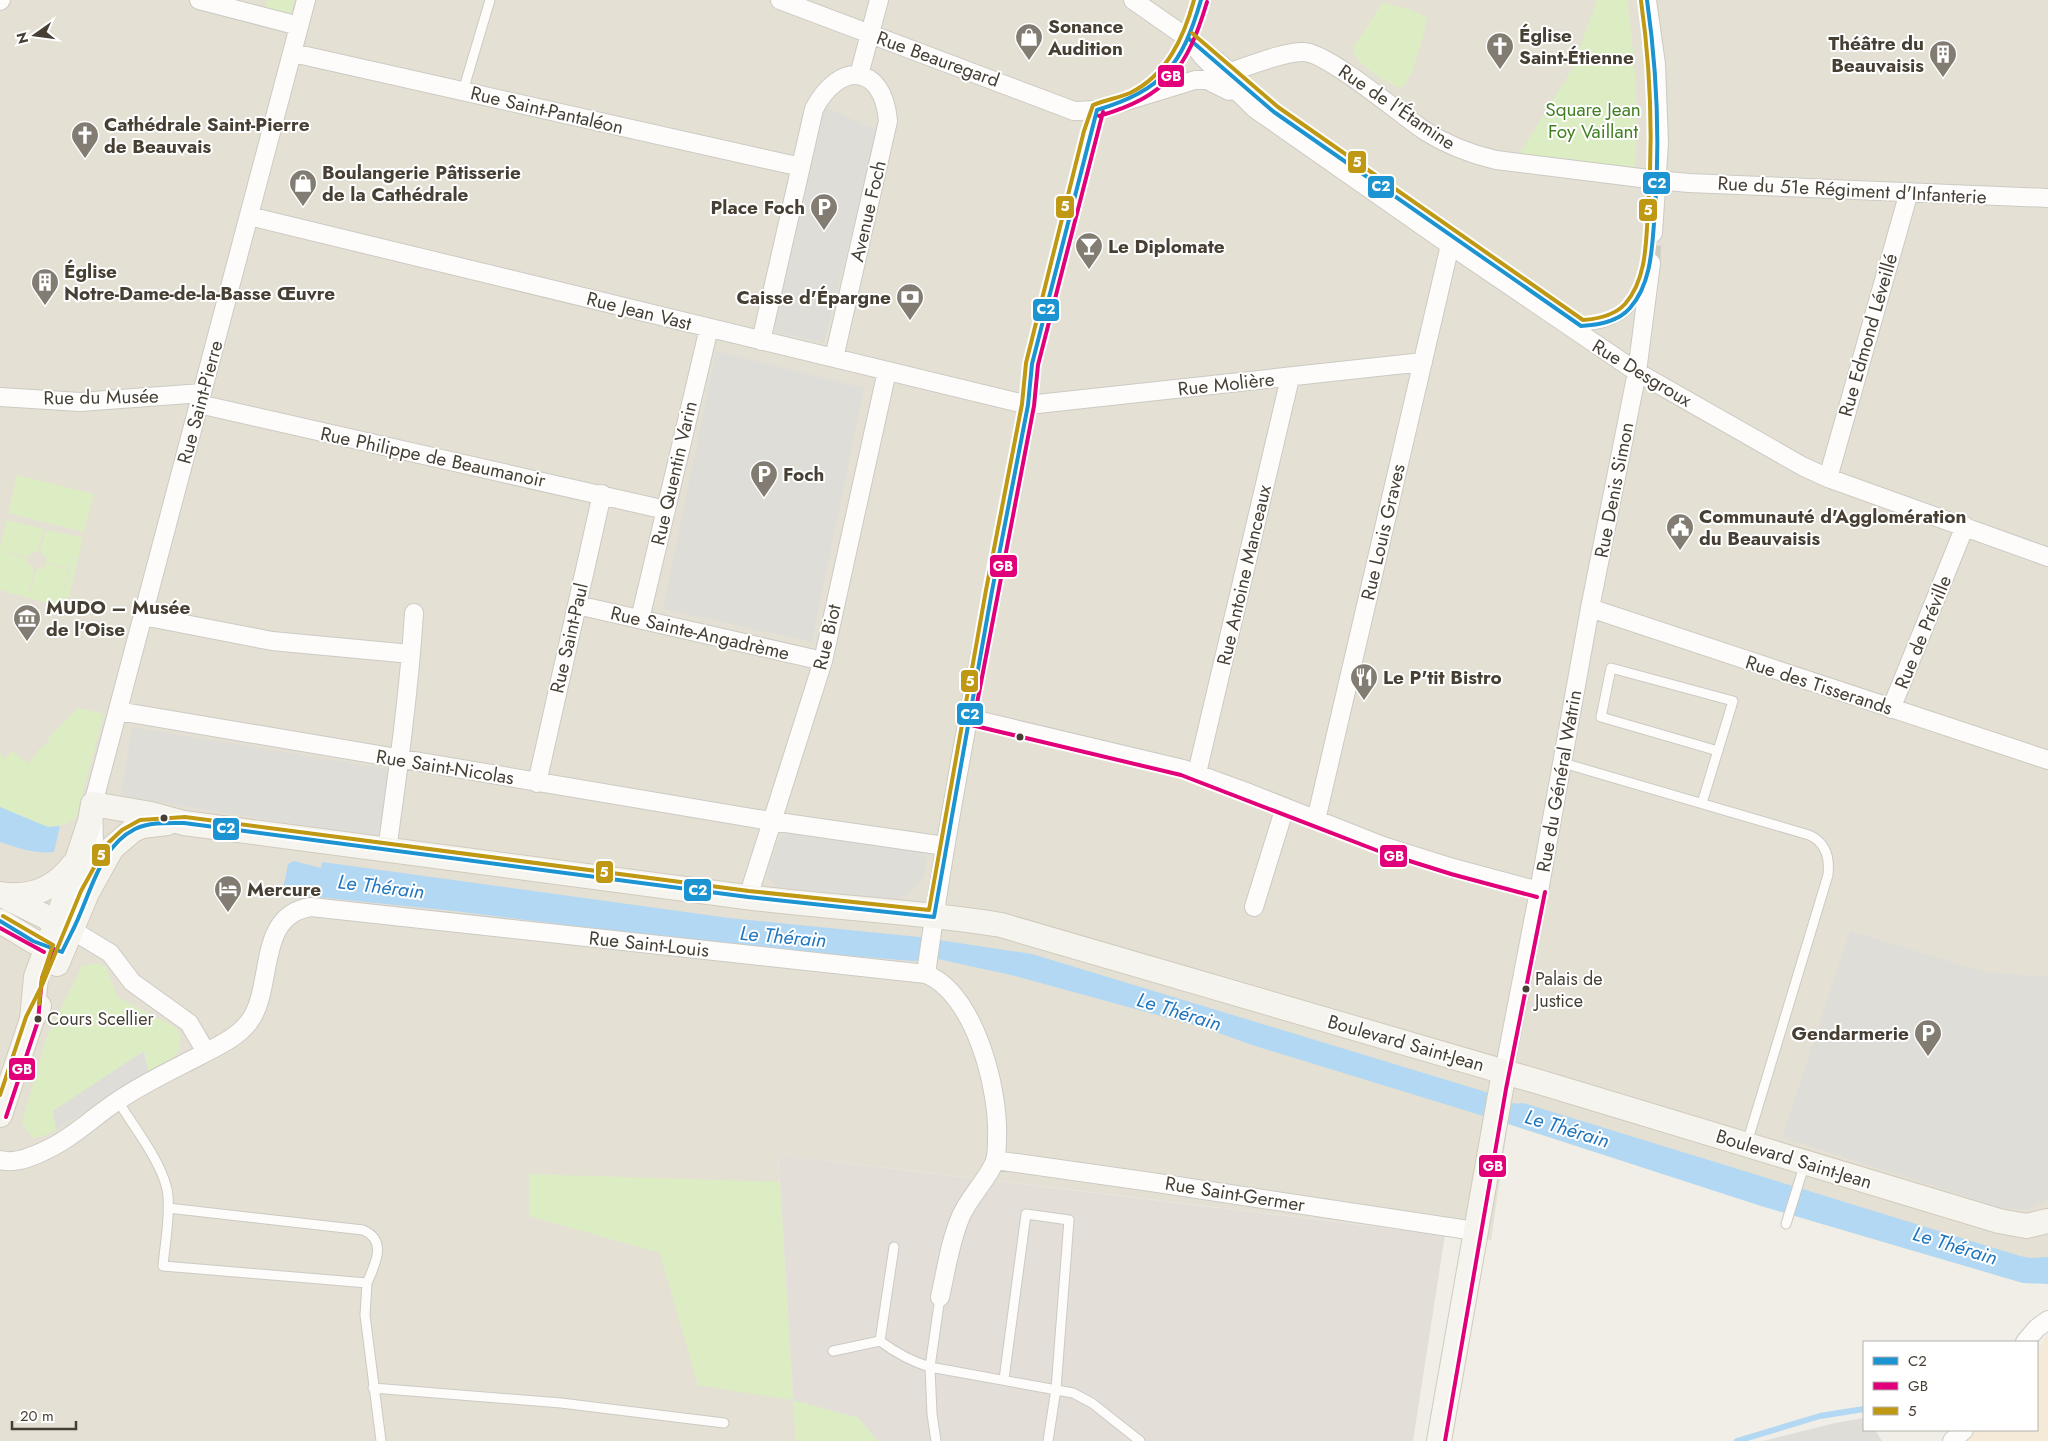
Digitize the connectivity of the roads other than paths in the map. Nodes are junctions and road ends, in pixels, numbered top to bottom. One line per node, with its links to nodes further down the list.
1 (199, 0): 9 (street)
2 (306, 0): 9 (street, Rue Saint-Pierre)
3 (490, 0): 15 (lane)
4 (780, 0): 10 (street, Rue Beauregard)
5 (879, 0): 10 (street)
6 (1133, 0): 11 (street, Rue Desgroux)
7 (1201, 0): 11 (street)
8 (1647, 0): 20 (street)
9 (300, 26): 12 (street, Rue Saint-Pierre)
10 (870, 34): 14 (street); 18 (street, Rue Beauregard)
11 (1188, 38): 13 (street, Rue Desgroux); 16 (street); 17 (street, Rue Desgroux)
12 (292, 52): 15 (street, Rue Saint-Pantaléon); 23 (street, Rue Saint-Pierre)
13 (1230, 72): 20 (street, Rue de l'Étamine); 27 (lane, Rue Desgroux)
14 (859, 75): 19 (street); 30 (street, Avenue Foch)
15 (463, 91): 19 (street, Rue Saint-Pantaléon)
16 (1135, 97): 17 (street); 18 (street)
17 (1254, 108): 25 (street, Rue Desgroux)
18 (1097, 110): 37 (street)
19 (801, 167): 29 (street)
20 (1657, 180): 21 (street, Rue du 51e Régiment d'Infanterie); 24 (street)
21 (1909, 192): 22 (street, Rue du 51e Régiment d'Infanterie); 38 (street, Rue Edmond Léveillé)
22 (2048, 198)
23 (249, 216): 28 (street, Rue Jean Vast); 36 (street, Rue Saint-Pierre)
24 (1653, 233)
25 (1450, 245): 31 (street, Rue Louis Graves); 33 (street, Rue Desgroux)
26 (1651, 264): 27 (lane); 33 (street, Rue Denis Simon)
27 (1581, 326): 33 (lane, Rue Desgroux)
28 (709, 328): 29 (street, Rue Jean Vast); 40 (street, Rue Quentin Varin)
29 (761, 341): 30 (street, Rue Jean Vast)
30 (834, 358): 32 (street, Rue Jean Vast)
31 (1423, 362): 34 (street, Rue Molière); 62 (street, Rue Louis Graves)
32 (887, 371): 37 (street, Rue Jean Vast); 49 (street, Rue Biot)
33 (1637, 372): 38 (street, Rue Desgroux); 44 (street, Rue Denis Simon)
34 (1290, 378): 37 (street, Rue Molière); 57 (street, Rue Antoine Manceaux)
35 (0, 397): 36 (street, Rue du Musée)
36 (201, 398): 39 (street, Rue Philippe de Beaumanoir); 46 (street, Rue Saint-Pierre)
37 (1028, 405): 52 (street)
38 (1828, 478): 41 (street, Rue Desgroux)
39 (602, 494): 40 (street, Rue Philippe de Beaumanoir); 43 (street, Rue Saint-Paul)
40 (666, 510): 47 (street, Rue Quentin Varin)
41 (1965, 526): 42 (street, Rue Desgroux); 50 (street, Rue de Préville)
42 (2048, 557)
43 (577, 605): 47 (street, Rue Sainte-Angadrème); 58 (street, Rue Saint-Paul)
44 (1590, 608): 50 (street, Rue des Tisserands); 56 (street, Rue du Général Watrin)
45 (414, 613): 48 (street)
46 (143, 616): 48 (street); 51 (street, Rue Saint-Pierre)
47 (640, 619): 49 (street, Rue Sainte-Angadrème)
48 (411, 654): 54 (street)
49 (823, 661): 63 (street, Rue Biot)
50 (1891, 709): 55 (street, Rue des Tisserands)
51 (118, 711): 54 (street, Rue Saint-Nicolas); 60 (street, Rue Saint-Pierre)
52 (968, 718): 57 (street); 65 (street)
53 (1718, 751): 53 (lane); 59 (lane)
54 (400, 760): 58 (street, Rue Saint-Nicolas); 66 (street)
55 (2048, 760)
56 (1563, 763): 59 (lane); 68 (street, Rue du Général Watrin)
57 (1198, 773): 61 (street)
58 (537, 783): 63 (street, Rue Saint-Nicolas)
59 (1702, 803): 82 (lane)
60 (93, 804): 64 (main road); 67 (main road, Rue Saint-Pierre); 69 (street, Rue Saint-Pierre)
61 (1285, 808): 62 (street); 72 (street)
62 (1316, 820): 68 (street)
63 (772, 821): 65 (street, Rue Saint-Nicolas); 71 (street, Rue Biot)
64 (184, 823): 66 (main road, Boulevard Saint-Jean); 69 (main road)
65 (945, 846): 75 (street)
66 (387, 850): 71 (main road, Boulevard Saint-Jean)
67 (77, 859): 70 (main road); 74 (main road, Rue Saint-Pierre)
68 (1539, 891): 79 (street, Rue du Général Watrin)
69 (88, 893): 74 (main road, Rue Saint-Pierre)
70 (0, 894): 74 (main road)
71 (748, 897): 75 (main road, Boulevard Saint-Jean)
72 (1254, 907)
73 (0, 921): 76 (main road)
74 (64, 926): 76 (main road, Rue Saint-Pierre); 78 (street)
75 (932, 926): 77 (street); 79 (main road, Boulevard Saint-Jean)
76 (54, 950): 81 (main road, Rue Saint-Pierre)
77 (926, 974): 78 (street, Rue Saint-Louis); 84 (street, Rue Saint-Louis)
78 (206, 1052): 80 (street)
79 (1502, 1080): 82 (main road, Boulevard Saint-Jean); 89 (main road)
80 (118, 1100): 83 (street); 86 (lane)
81 (0, 1114)
82 (1746, 1144): 85 (main road, Boulevard Saint-Jean)
83 (0, 1160)
84 (995, 1160): 89 (street, Rue Saint-Germer); 92 (street)
85 (1803, 1171): 87 (main road, Boulevard Saint-Jean); 88 (lane)
86 (168, 1208): 91 (lane); 91 (lane)
87 (2048, 1221)
88 (1786, 1224)
89 (1475, 1231): 107 (main road)
90 (894, 1246): 94 (lane)
91 (367, 1283): 99 (lane)
92 (940, 1297): 97 (lane)
93 (2048, 1320): 95 (street)
94 (880, 1341): 96 (lane); 97 (lane)
95 (2026, 1341)
96 (833, 1351)
97 (930, 1366): 98 (lane); 104 (lane)
98 (1004, 1379): 100 (lane); 100 (lane)
99 (373, 1388): 101 (lane); 103 (lane)
100 (1056, 1389): 105 (lane); 106 (lane)
101 (724, 1423)
102 (1963, 1431): 108 (street)
103 (381, 1441)
104 (936, 1441)
105 (1048, 1441)
106 (1140, 1441)
107 (1439, 1441)
108 (1952, 1441)

